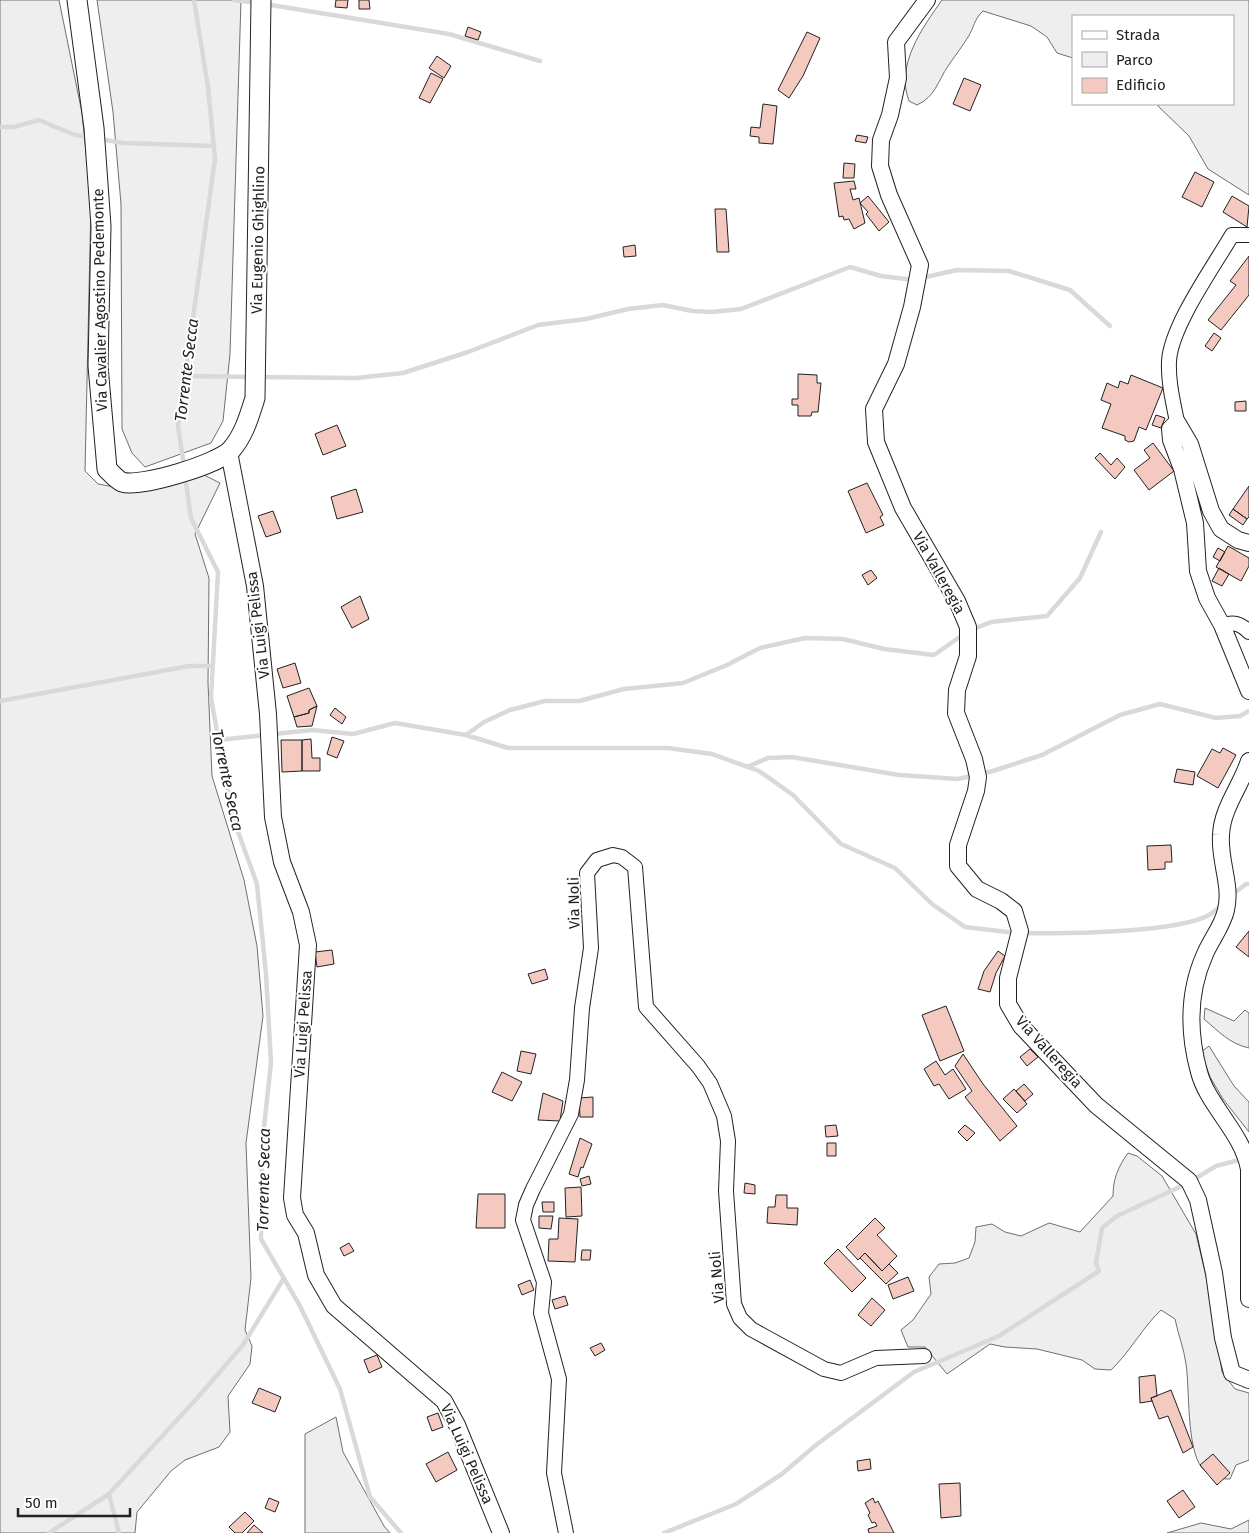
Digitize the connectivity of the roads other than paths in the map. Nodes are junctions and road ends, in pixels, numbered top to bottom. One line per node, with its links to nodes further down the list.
1 (77, 0): 7 (main road, Via Cavalier Agostino Pedemonte)
2 (261, 0): 6 (main road, Via Eugenio Ghighlino)
3 (927, 0): 16 (street, Via Valleregia)
4 (1249, 235): 5 (street)
5 (1177, 422): 8 (street); 9 (street)
6 (229, 452): 7 (main road, Via Eugenio Ghighlino); 17 (street, Via Luigi Pelissa)
7 (144, 483)
8 (1249, 544)
9 (1222, 625): 10 (street); 11 (street)
10 (1249, 632)
11 (1249, 691)
12 (1249, 761): 13 (street)
13 (1249, 1170): 14 (street)
14 (1249, 1299)
15 (924, 1356): 18 (street, Via Noli)
16 (1249, 1380)
17 (501, 1533)
18 (566, 1533)

